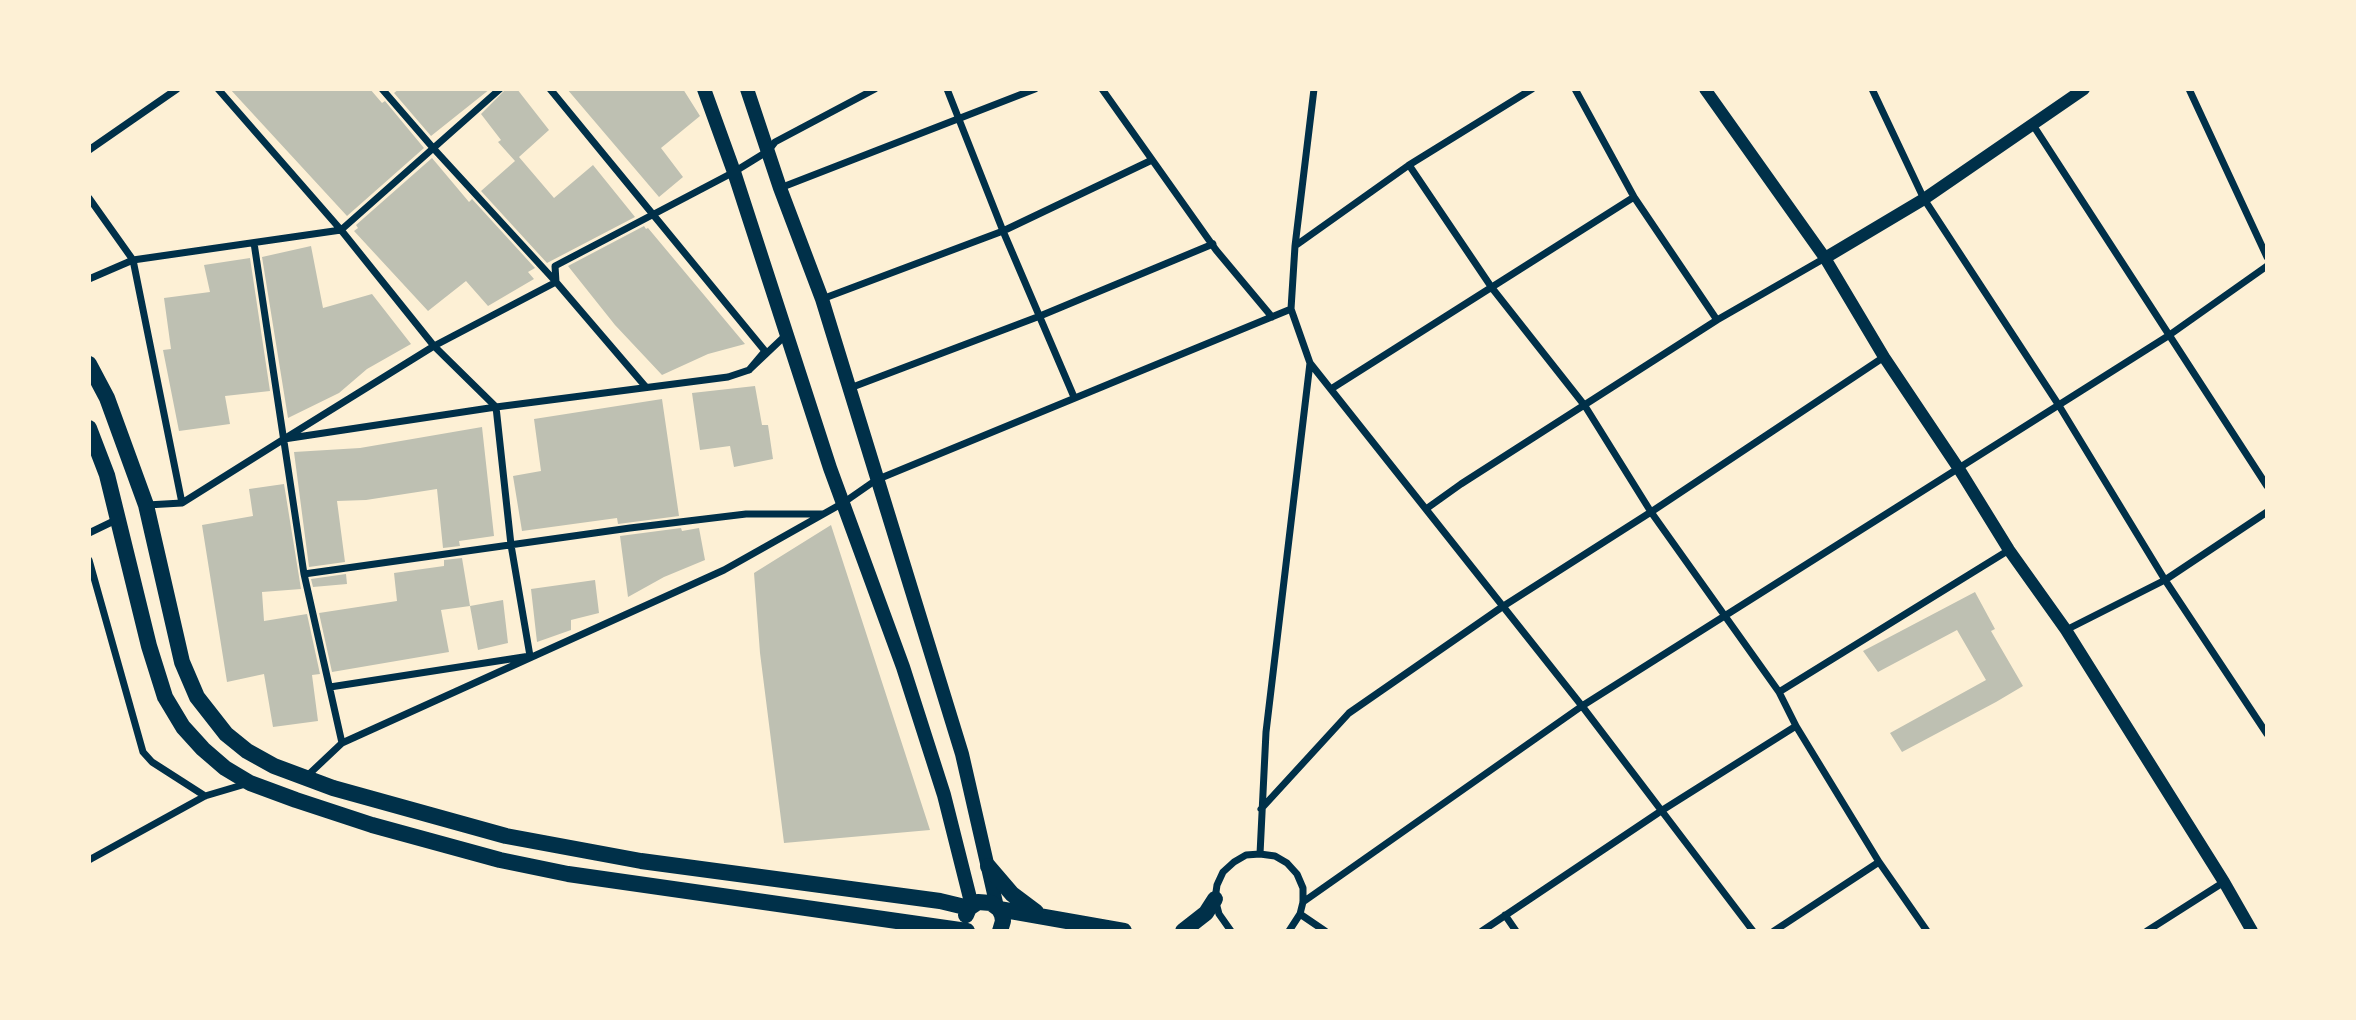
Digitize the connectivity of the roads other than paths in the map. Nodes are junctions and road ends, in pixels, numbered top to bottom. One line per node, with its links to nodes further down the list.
1 (177, 89): 22 (street)
2 (218, 89): 32 (street)
3 (382, 89): 21 (street)
4 (500, 89): 21 (street)
5 (550, 89): 31 (street)
6 (704, 89): 26 (main road)
7 (747, 89): 23 (main road)
8 (876, 89): 23 (street)
9 (947, 89): 19 (street)
10 (1035, 89): 19 (street)
11 (1102, 89): 24 (street)
12 (1314, 89): 36 (street)
13 (1532, 89): 25 (street)
14 (1576, 89): 28 (street)
15 (1705, 89): 38 (street)
16 (1872, 89): 30 (street)
17 (2084, 89): 20 (street)
18 (2189, 89): 37 (street)
19 (958, 118): 27 (street); 33 (street)
20 (2033, 125): 30 (street); 50 (street)
21 (434, 149): 32 (street); 42 (street)
22 (89, 150)
23 (768, 151): 26 (street); 27 (main road)
24 (1152, 160): 33 (street); 35 (street)
25 (1409, 164): 36 (street); 43 (street)
26 (734, 172): 31 (street); 49 (main road)
27 (780, 188): 44 (main road)
28 (1634, 197): 43 (street); 48 (street)
29 (89, 198): 39 (street)
30 (1924, 198): 38 (street); 60 (street)
31 (654, 214): 42 (street); 55 (street)
32 (341, 230): 34 (street); 51 (street)
33 (1003, 231): 44 (street); 46 (street)
34 (254, 243): 39 (street); 64 (street)
35 (1213, 244): 46 (street); 47 (street)
36 (1295, 246): 45 (street)
37 (2267, 257)
38 (1825, 258): 48 (street); 52 (street)
39 (133, 260): 41 (street); 68 (street)
40 (2267, 266): 50 (street)
41 (89, 279)
42 (556, 282): 51 (street); 56 (street)
43 (1492, 288): 58 (street); 61 (street)
44 (822, 299): 57 (main road)
45 (1291, 309): 47 (street); 53 (street)
46 (1040, 316): 57 (street); 59 (street)
47 (1272, 317): 59 (street)
48 (1717, 320): 61 (street)
49 (787, 334): 55 (street); 69 (main road)
50 (2168, 335): 60 (street); 67 (street)
51 (434, 346): 62 (street); 64 (street)
52 (1884, 357): 65 (street); 72 (street)
53 (1310, 363): 58 (street); 95 (street)
54 (89, 364): 70 (highway)
55 (749, 370): 56 (street)
56 (645, 386): 62 (street)
57 (850, 388): 66 (main road)
58 (1331, 389): 71 (street)
59 (1074, 397): 66 (street)
60 (2058, 404): 65 (street); 81 (street)
61 (1585, 406): 71 (street); 72 (street)
62 (496, 407): 64 (street); 77 (street)
63 (89, 428): 75 (highway)
64 (284, 439): 68 (street); 80 (street)
65 (1959, 469): 78 (street); 83 (street)
66 (876, 480): 69 (street); 100 (main road)
67 (2267, 486)
68 (182, 503): 70 (street)
69 (843, 503): 74 (street); 104 (main road)
70 (146, 505): 92 (highway)
71 (1426, 509): 82 (street)
72 (1651, 512): 82 (street); 83 (street)
73 (2267, 512): 81 (street)
74 (823, 514): 77 (street); 85 (street)
75 (119, 518): 76 (street); 93 (highway)
76 (89, 533)
77 (511, 545): 80 (street); 85 (street)
78 (2009, 550): 84 (street); 87 (street)
79 (89, 560): 94 (street)
80 (304, 574): 86 (street)
81 (2165, 580): 84 (street); 90 (street)
82 (1502, 607): 88 (street); 95 (street)
83 (1724, 615): 87 (street); 88 (street)
84 (2066, 630): 101 (street)
85 (530, 656): 86 (street); 91 (street)
86 (330, 687): 91 (street)
87 (1779, 692): 89 (street)
88 (1582, 706): 96 (street); 103 (street)
89 (1796, 726): 96 (street); 99 (street)
90 (2267, 734)
91 (342, 743): 92 (street)
92 (306, 777): 104 (highway)
93 (250, 783): 94 (street); 109 (highway)
94 (205, 796): 98 (street)
95 (1261, 809): 97 (street)
96 (1661, 811): 108 (street); 118 (street)
97 (1260, 853): 102 (street); 103 (street)
98 (89, 860)
99 (1879, 862): 119 (street); 120 (street)
100 (988, 866): 105 (main road); 107 (highway)
101 (2224, 882): 121 (street); 122 (street)
102 (1215, 899): 112 (highway); 113 (street)
103 (1303, 902): 106 (street)
104 (971, 907): 105 (highway); 109 (highway)
105 (998, 908): 107 (highway); 110 (highway)
106 (1300, 914): 114 (street); 115 (street)
107 (1041, 915): 111 (highway)
108 (1505, 915): 116 (street); 117 (street)
109 (967, 931)
110 (1000, 931)
111 (1124, 931)
112 (1183, 931)
113 (1231, 931)
114 (1289, 931)
115 (1325, 931)
116 (1482, 931)
117 (1516, 931)
118 (1753, 931)
119 (1774, 931)
120 (1927, 931)
121 (2147, 931)
122 (2252, 931)

